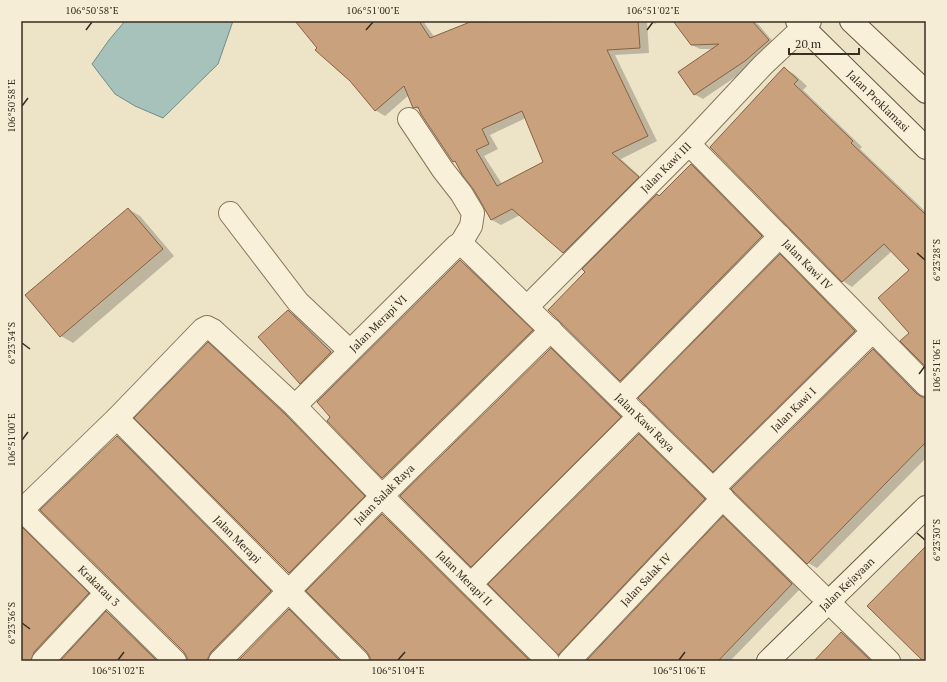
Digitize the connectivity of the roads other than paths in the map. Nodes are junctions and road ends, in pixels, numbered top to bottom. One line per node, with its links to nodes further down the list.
1 (851, 21): 3 (street)
2 (804, 23): 5 (street, Jalan Kawi III); 6 (street, Jalan Proklamasi)
3 (926, 92)
4 (409, 119): 9 (street)
5 (689, 144): 8 (street, Jalan Kawi IV); 10 (street, Jalan Kawi III)
6 (926, 148)
7 (230, 213): 13 (street)
8 (780, 236): 12 (street, Jalan Kawi IV); 15 (street)
9 (462, 243): 10 (street, Jalan Kawi Raya); 13 (street, Jalan Merapi VI)
10 (527, 306): 11 (street, Jalan Kawi Raya)
11 (551, 330): 15 (street, Jalan Kawi Raya); 20 (street, Jalan Salak Raya)
12 (873, 331): 14 (street, Jalan Kawi IV); 19 (street, Jalan Kawi I)
13 (350, 351): 16 (street, Jalan Merapi VI)
14 (926, 385)
15 (621, 398): 17 (street, Jalan Kawi Raya)
16 (295, 406): 18 (street, Jalan Merapi II); 20 (street, Jalan Merapi II)
17 (639, 416): 19 (street, Jalan Kawi Raya); 23 (street)
18 (117, 418): 22 (street); 24 (street, Jalan Merapi)
19 (718, 494): 26 (street, Jalan Kawi Raya); 32 (street, Jalan Salak IV)
20 (382, 496): 23 (street, Jalan Merapi II); 24 (street, Jalan Salak Raya)
21 (926, 507): 26 (street, Jalan Kejayaan)
22 (22, 511): 25 (street, Krakatau 3)
23 (471, 584): 31 (street, Jalan Merapi II)
24 (288, 590): 29 (street, Jalan Salak Raya); 30 (street, Jalan Merapi)
25 (106, 593): 27 (street); 28 (street, Krakatau 3)
26 (829, 602): 33 (street, Jalan Kejayaan); 34 (street, Jalan Kawi Raya)
27 (42, 661)
28 (175, 661)
29 (220, 661)
30 (358, 661)
31 (548, 661)
32 (568, 661)
33 (768, 661)
34 (889, 661)

